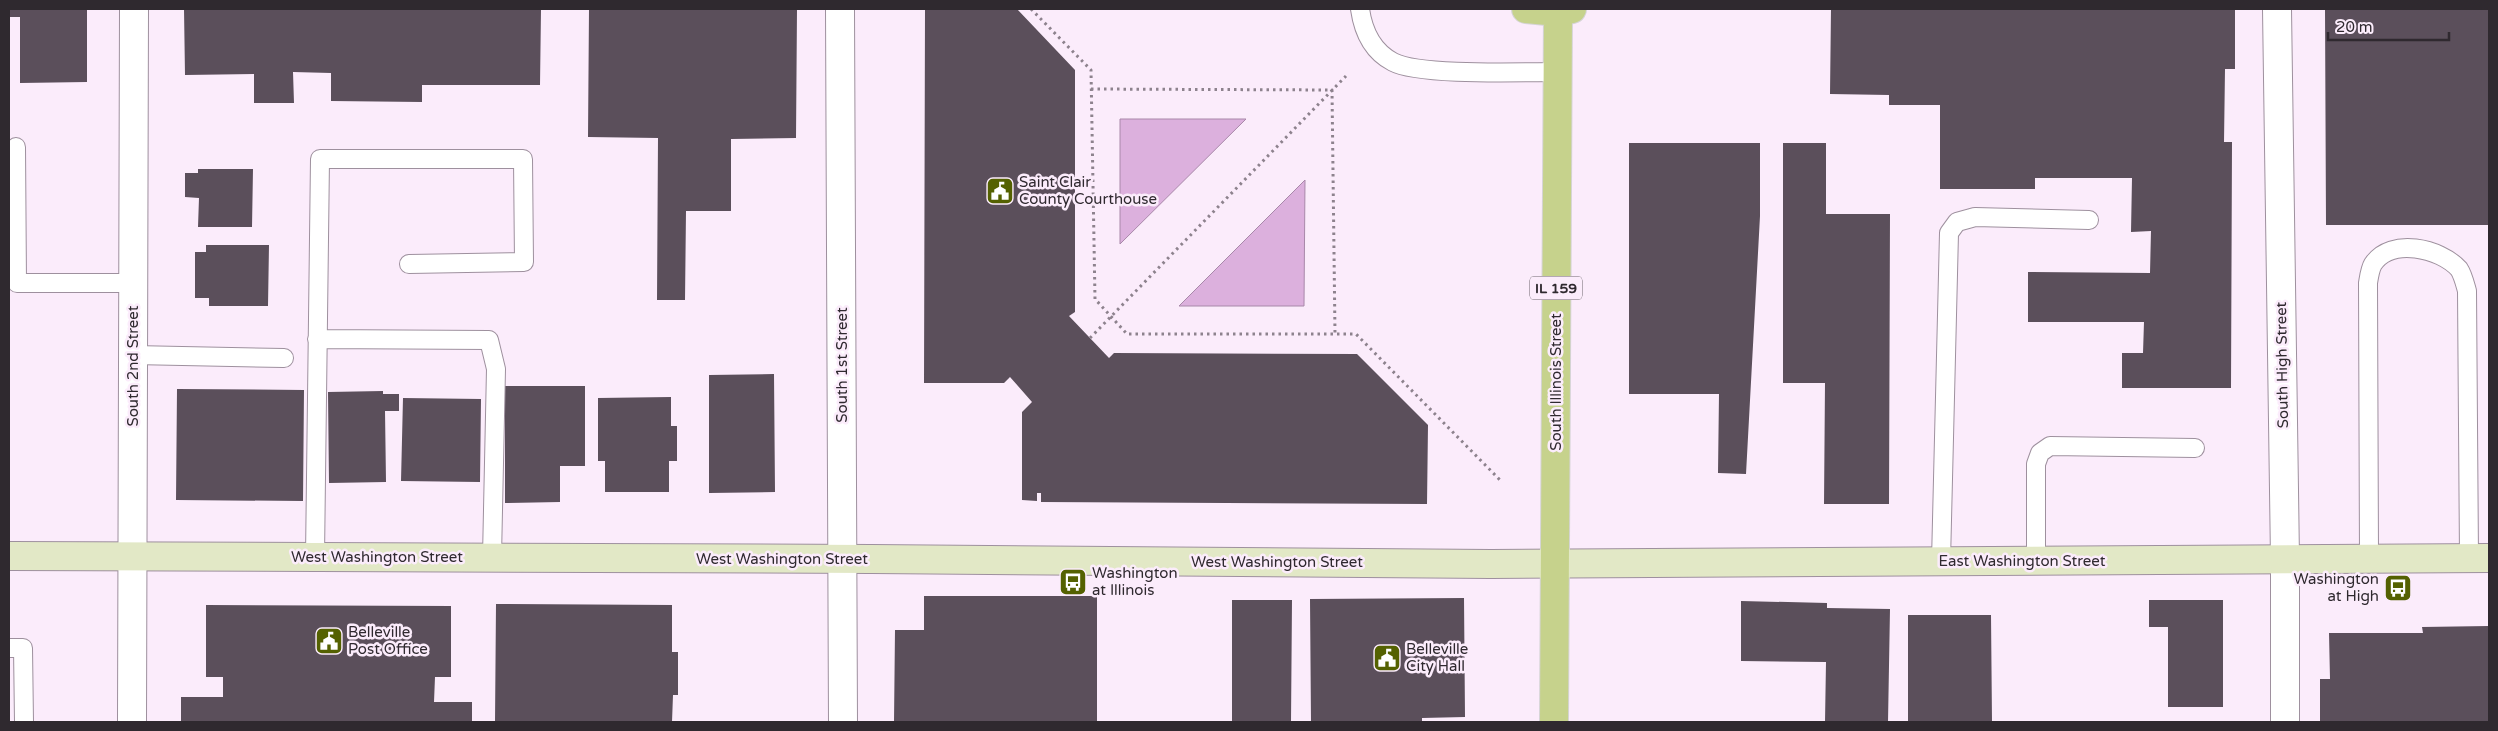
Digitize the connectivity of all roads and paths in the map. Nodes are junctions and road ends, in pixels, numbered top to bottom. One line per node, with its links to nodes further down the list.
1 (134, 9): 15 (street, South 2nd Street)
2 (840, 9): 29 (street, South 1st Street)
3 (1031, 9): 10 (path)
4 (1360, 9): 8 (lane)
5 (1526, 9): 7 (main road, IL 159)
6 (2277, 9): 30 (street, South High Street)
7 (1565, 10): 8 (main road, South Illinois Street / IL 159)
8 (1558, 72): 34 (main road, South Illinois Street / IL 159)
9 (1346, 76): 11 (path)
10 (1091, 89): 11 (path); 16 (path)
11 (1332, 90): 16 (path); 17 (path)
12 (16, 147): 15 (lane)
13 (2088, 220): 32 (lane)
14 (409, 264): 19 (lane)
15 (133, 283): 20 (street, South 2nd Street)
16 (1111, 316): 17 (path); 18 (path)
17 (1334, 334): 23 (path)
18 (1090, 338)
19 (317, 339): 26 (lane); 27 (lane)
20 (133, 355): 21 (lane); 25 (street, South 2nd Street)
21 (284, 358)
22 (2195, 448): 33 (lane)
23 (1501, 481)
24 (9, 556): 25 (main road, West Washington Street)
25 (133, 556): 26 (main road, West Washington Street); 37 (street, South 2nd Street)
26 (315, 557): 27 (main road, West Washington Street)
27 (492, 557): 29 (main road, West Washington Street)
28 (2479, 558): 31 (main road, East Washington Street); 31 (lane)
29 (844, 559): 34 (main road, West Washington Street); 38 (street, South 1st Street)
30 (2285, 559): 31 (main road, East Washington Street); 33 (main road, East Washington Street); 40 (street, South High Street)
31 (2370, 559)
32 (1941, 561): 33 (main road, East Washington Street); 34 (main road, East Washington Street)
33 (2036, 561)
34 (1555, 564): 39 (main road, South Illinois Street / IL 159)
35 (9, 648): 36 (lane)
36 (24, 722)
37 (132, 722)
38 (844, 722)
39 (1554, 722)
40 (2285, 722)

